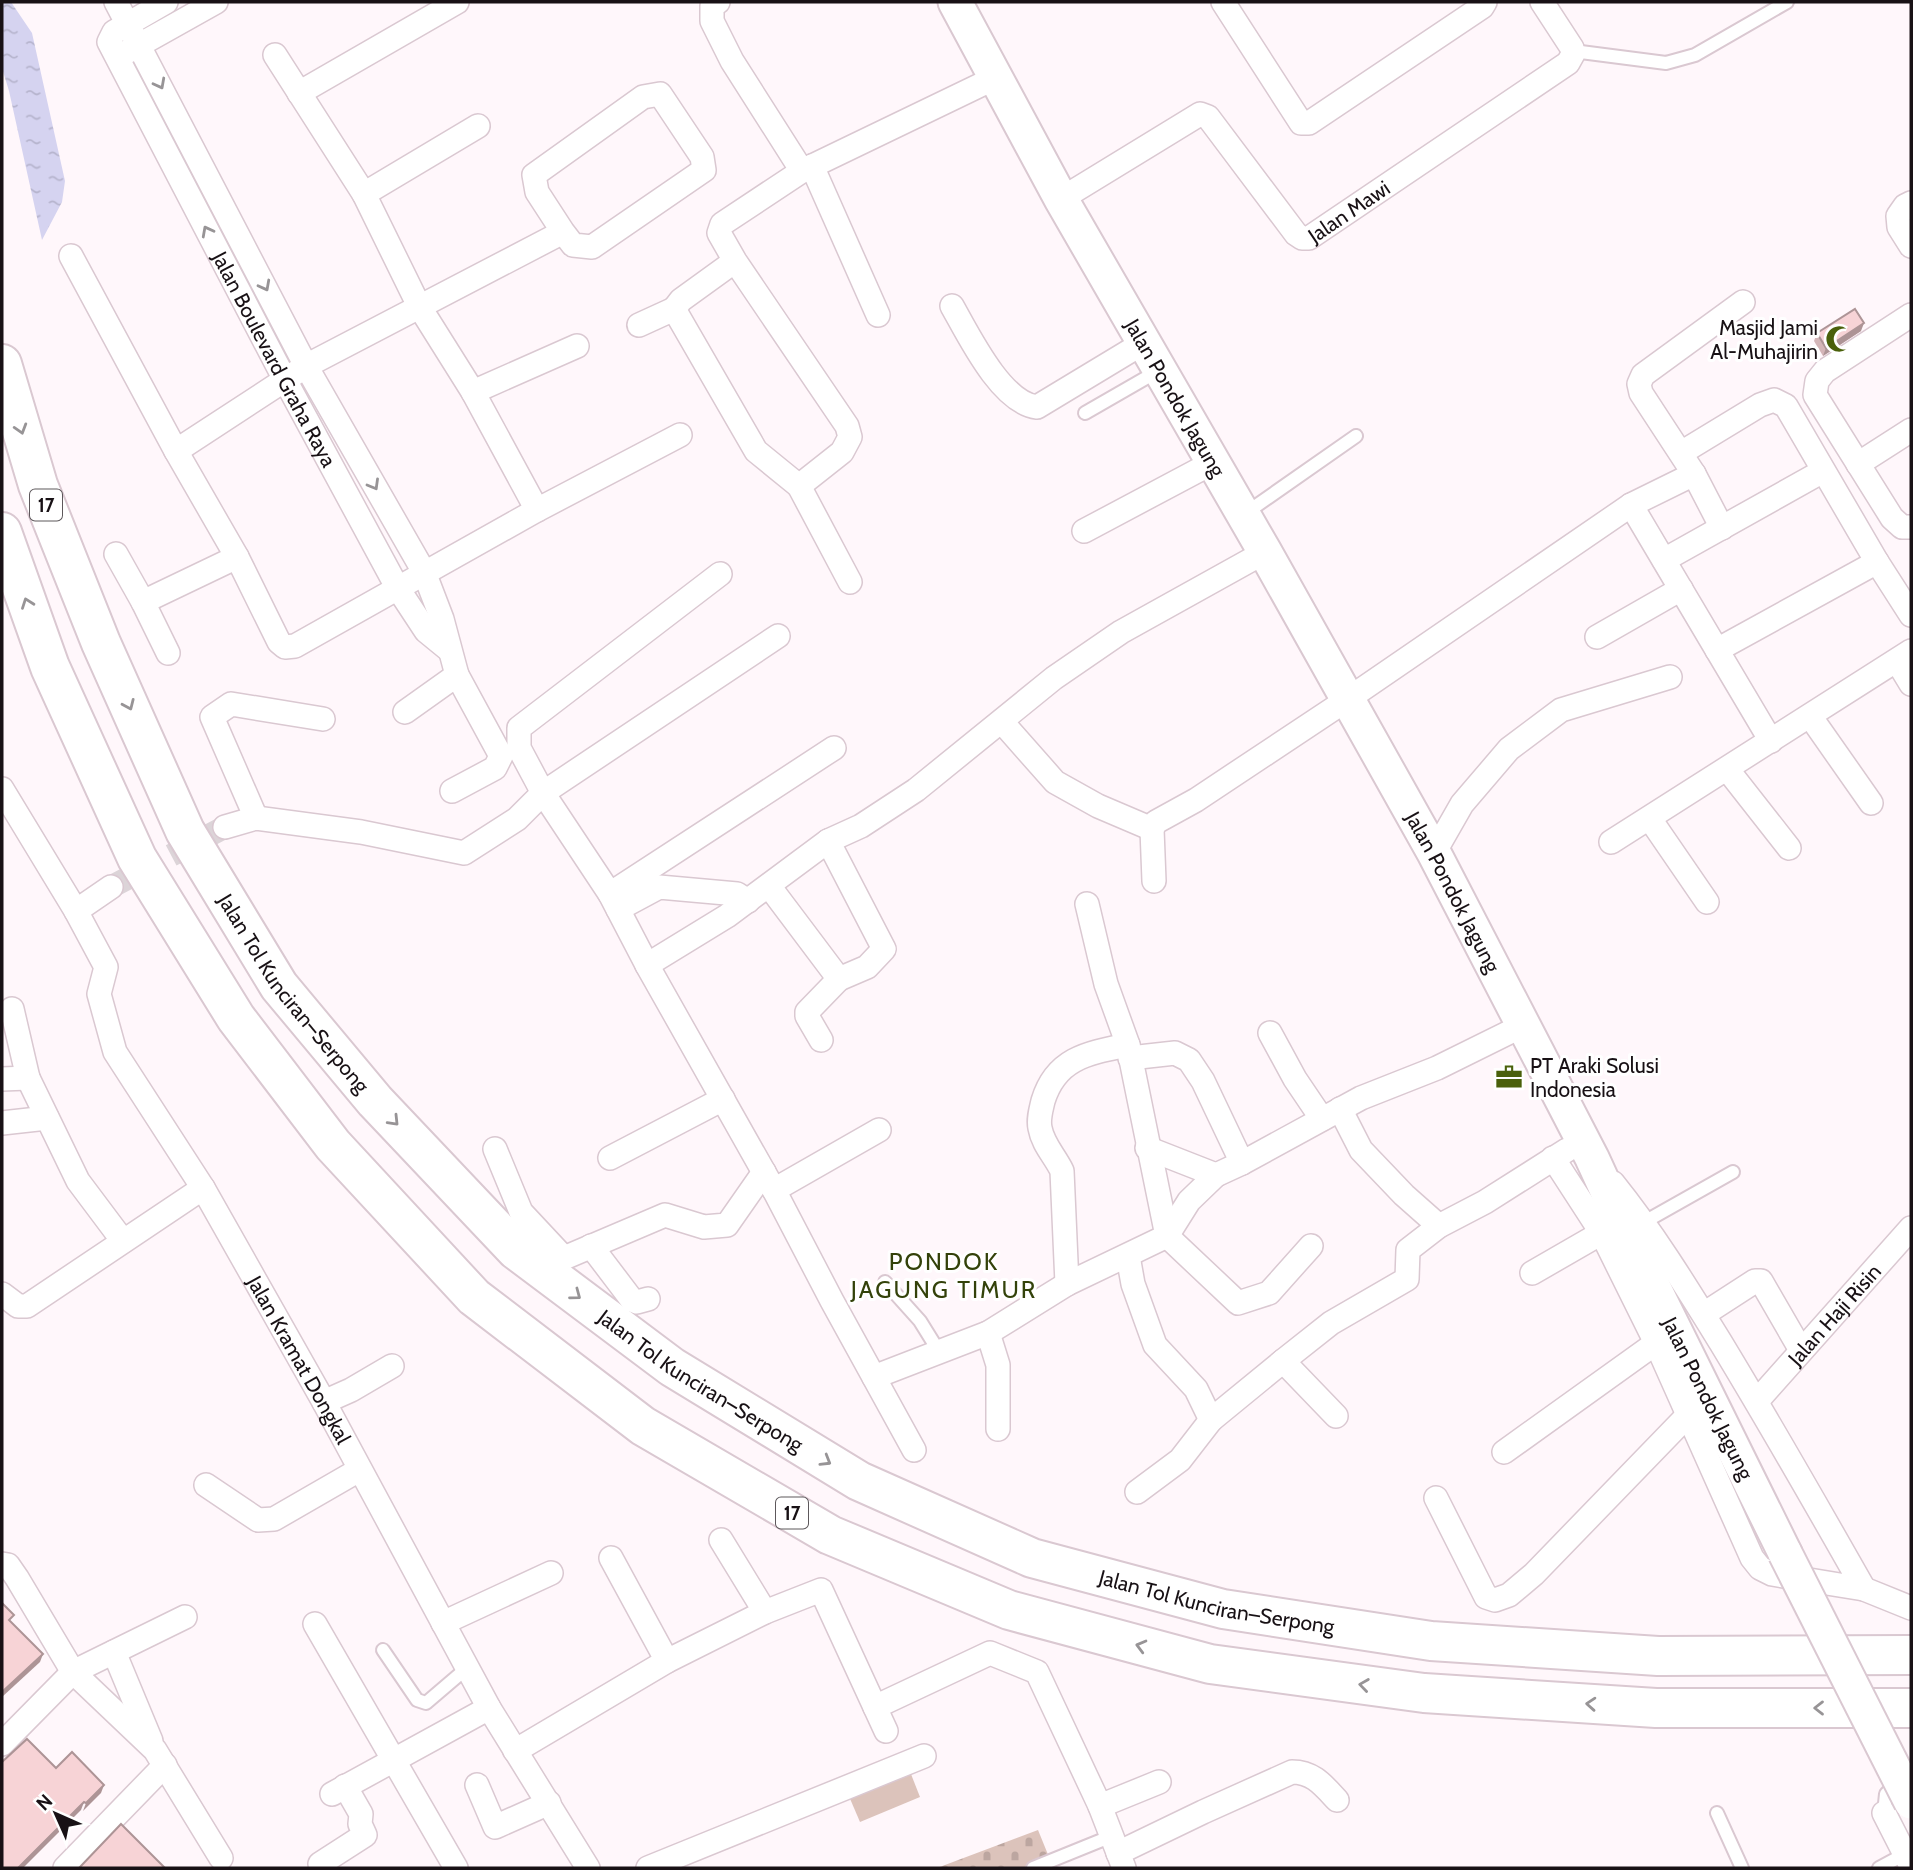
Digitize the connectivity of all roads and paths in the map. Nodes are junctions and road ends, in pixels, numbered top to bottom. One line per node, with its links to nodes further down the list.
1 (116, 2): 11 (street, Jalan Boulevard Graha Raya)
2 (166, 2): 11 (street)
3 (216, 2): 12 (street)
4 (457, 2): 17 (street)
5 (718, 2): 19 (street)
6 (955, 2): 16 (street, Jalan Pondok Jagung)
7 (1485, 2): 10 (street)
8 (1542, 2): 13 (street)
9 (1787, 2): 13 (lane)
10 (1226, 3)
11 (128, 24): 12 (street, Jalan Boulevard Graha Raya); 15 (street)
12 (139, 45): 15 (street); 37 (street, Jalan Boulevard Graha Raya, one-way to 37)
13 (1573, 51): 21 (street, Jalan Mawi)
14 (275, 55): 17 (street)
15 (117, 58): 38 (street, Jalan Boulevard Graha Raya, one-way to 15)
16 (997, 77): 19 (street); 21 (street, Jalan Pondok Jagung)
17 (299, 93): 20 (street)
18 (478, 126): 20 (street)
19 (807, 168): 26 (street); 31 (street)
20 (363, 194): 28 (street)
21 (1061, 199): 35 (street, Jalan Pondok Jagung)
22 (1911, 203): 24 (street)
23 (563, 232): 23 (street); 28 (street)
24 (1911, 246)
25 (71, 256): 44 (street)
26 (735, 261): 30 (street); 50 (street)
27 (1743, 302): 45 (street)
28 (419, 306): 37 (street); 39 (street)
29 (952, 306): 35 (street)
30 (674, 309): 33 (street); 50 (street)
31 (878, 315)
32 (1911, 315): 47 (street)
33 (639, 325)
34 (578, 346): 39 (street)
35 (1151, 357): 40 (lane); 46 (street, Jalan Pondok Jagung)
36 (2, 364): 176 (highway, Jalan Tol Kunciran–Serpong / 17, one-way to 176)
37 (306, 366): 38 (street); 63 (street, Jalan Boulevard Graha Raya, one-way to 63)
38 (284, 378): 44 (street); 66 (street, Jalan Boulevard Graha Raya)
39 (473, 392): 52 (street)
40 (1085, 413)
41 (1911, 430): 47 (street)
42 (680, 435): 52 (street)
43 (1356, 436): 53 (lane)
44 (176, 451): 60 (street)
45 (1681, 453): 48 (street); 49 (street)
46 (1212, 463): 53 (street, Jalan Pondok Jagung); 56 (street)
47 (1858, 464): 54 (street)
48 (1823, 471): 55 (street); 62 (street)
49 (1694, 474): 51 (street); 55 (street)
50 (799, 486): 65 (street)
51 (1631, 505): 61 (street); 79 (street)
52 (537, 510): 63 (street)
53 (1243, 515): 58 (street, Jalan Pondok Jagung)
54 (1911, 527)
55 (1722, 528): 61 (street)
56 (1084, 531)
57 (2, 532): 181 (highway, 17, one-way to 57)
58 (1265, 552): 79 (street, Jalan Pondok Jagung); 83 (street)
59 (116, 554): 68 (street)
60 (237, 557): 66 (street); 68 (street)
61 (1664, 560): 67 (street)
62 (1877, 562): 69 (street); 73 (street)
63 (424, 572): 66 (street); 72 (street, Jalan Boulevard Graha Raya)
64 (720, 574): 89 (street)
65 (850, 582)
66 (397, 587): 72 (street, Jalan Boulevard Graha Raya)
67 (1681, 589): 71 (street); 73 (street)
68 (143, 601): 74 (street)
69 (1911, 615)
70 (778, 636): 89 (street)
71 (1597, 637)
72 (448, 649): 76 (street, Jalan Boulevard Graha Raya)
73 (1717, 650): 84 (street)
74 (168, 653)
75 (1904, 656): 78 (street); 81 (street)
76 (457, 675): 80 (street); 88 (street, Jalan Boulevard Graha Raya)
77 (1670, 677): 98 (street)
78 (1911, 684)
79 (1348, 699): 94 (street); 98 (street, Jalan Pondok Jagung)
80 (405, 712)
81 (1810, 716): 84 (street); 90 (street)
82 (323, 719): 91 (street)
83 (1002, 722): 94 (street); 95 (street)
84 (1771, 741): 86 (street)
85 (834, 748): 102 (street)
86 (1727, 769): 92 (street); 97 (street)
87 (2, 789): 106 (street, Jalan Kramat Dongkal)
88 (452, 791)
89 (543, 793): 91 (street); 102 (street)
90 (1871, 803)
91 (256, 818): 93 (street)
92 (1650, 819): 96 (street); 104 (street)
93 (225, 827)
94 (1152, 829): 99 (street)
95 (828, 841): 100 (street); 108 (street)
96 (1611, 842)
97 (1789, 848)
98 (1434, 853): 110 (street, Jalan Pondok Jagung)
99 (1154, 881)
100 (769, 886): 103 (street); 108 (street)
101 (111, 887): 106 (street)
102 (614, 901): 103 (street); 107 (street)
103 (748, 901): 107 (street)
104 (1707, 902)
105 (1087, 904): 113 (street)
106 (76, 911): 130 (street, Jalan Kramat Dongkal)
107 (647, 965): 116 (street)
108 (839, 979): 112 (street)
109 (12, 1009): 115 (street)
110 (1522, 1026): 117 (street); 123 (street, Jalan Pondok Jagung)
111 (1270, 1033): 117 (street)
112 (821, 1040)
113 (1129, 1052): 121 (street); 126 (street); 141 (street)
114 (2, 1079): 115 (street)
115 (28, 1079): 118 (street)
116 (723, 1099): 124 (street); 129 (street)
117 (1331, 1114): 126 (street); 131 (street)
118 (47, 1118): 119 (street); 135 (street)
119 (2, 1123)
120 (879, 1130): 129 (street)
121 (1147, 1148): 128 (street); 134 (street)
122 (495, 1149): 136 (street)
123 (1587, 1149): 125 (street); 132 (street, Jalan Pondok Jagung)
124 (611, 1158)
125 (1553, 1158): 131 (street); 132 (street)
126 (1242, 1163): 128 (street)
127 (1733, 1172): 132 (lane)
128 (1216, 1175): 134 (street)
129 (769, 1181): 136 (street); 151 (street)
130 (203, 1188): 135 (street); 153 (street, Jalan Kramat Dongkal)
131 (1439, 1226): 149 (street)
132 (1623, 1226): 139 (street); 144 (street); 146 (street); 195 (street, Jalan Pondok Jagung, bridge)
133 (1911, 1228): 152 (street, Jalan Haji Risin)
134 (1167, 1236): 137 (street); 138 (street)
135 (123, 1241): 142 (street)
136 (591, 1246): 143 (street)
137 (1311, 1246)
138 (1128, 1256): 141 (street); 156 (street)
139 (1532, 1273)
140 (885, 1282): 148 (lane)
141 (1067, 1284): 145 (street)
142 (2, 1294)
143 (648, 1299)
144 (1704, 1314): 147 (street); 152 (street)
145 (988, 1333): 148 (street); 157 (street)
146 (1657, 1343): 154 (street); 159 (street)
147 (1798, 1345)
148 (939, 1350): 151 (street)
149 (1283, 1360): 155 (street); 156 (street)
150 (392, 1366): 153 (street)
151 (874, 1377): 158 (street)
152 (1757, 1401): 168 (street)
153 (324, 1402): 160 (street, Jalan Kramat Dongkal)
154 (1689, 1414): 163 (street); 168 (street)
155 (1336, 1416)
156 (1212, 1420): 162 (street)
157 (998, 1429)
158 (914, 1450)
159 (1504, 1452)
160 (359, 1470): 161 (street); 172 (street, Jalan Kramat Dongkal)
161 (206, 1485)
162 (1137, 1492)
163 (1436, 1498)
164 (721, 1540): 170 (street)
165 (611, 1558): 177 (street)
166 (2, 1564): 179 (street)
167 (551, 1573): 172 (street)
168 (1864, 1589): 169 (street)
169 (1911, 1608)
170 (765, 1612): 177 (street); 180 (street)
171 (186, 1617): 175 (street)
172 (443, 1623): 178 (street, Jalan Kramat Dongkal)
173 (315, 1624): 188 (street)
174 (383, 1650): 178 (lane)
175 (114, 1652): 179 (street); 187 (street)
176 (1911, 1655)
177 (667, 1661): 185 (street)
178 (467, 1668): 182 (street, Jalan Kramat Dongkal)
179 (72, 1672): 184 (street); 187 (street)
180 (875, 1707): 183 (street); 194 (street)
181 (1911, 1708)
182 (489, 1709): 185 (street, Jalan Kramat Dongkal); 188 (street)
183 (886, 1731)
184 (2, 1744)
185 (515, 1751): 193 (street, Jalan Kramat Dongkal)
186 (924, 1756): 204 (street)
187 (160, 1758): 198 (street); 200 (street)
188 (394, 1761): 201 (street); 202 (street)
189 (1159, 1782): 194 (street)
190 (477, 1785): 193 (street)
191 (1911, 1785): 195 (lane)
192 (1336, 1800): 197 (street)
193 (549, 1803): 203 (street, Jalan Kramat Dongkal)
194 (1100, 1806): 197 (street)
195 (1898, 1807): 199 (street)
196 (1717, 1813): 206 (lane)
197 (1118, 1852): 205 (lane)
198 (221, 1858)
199 (1908, 1860): 207 (lane)
200 (65, 1868)
201 (323, 1868)
202 (456, 1868)
203 (588, 1868)
204 (648, 1868)
205 (1033, 1868)
206 (1742, 1868)
207 (1878, 1868)

